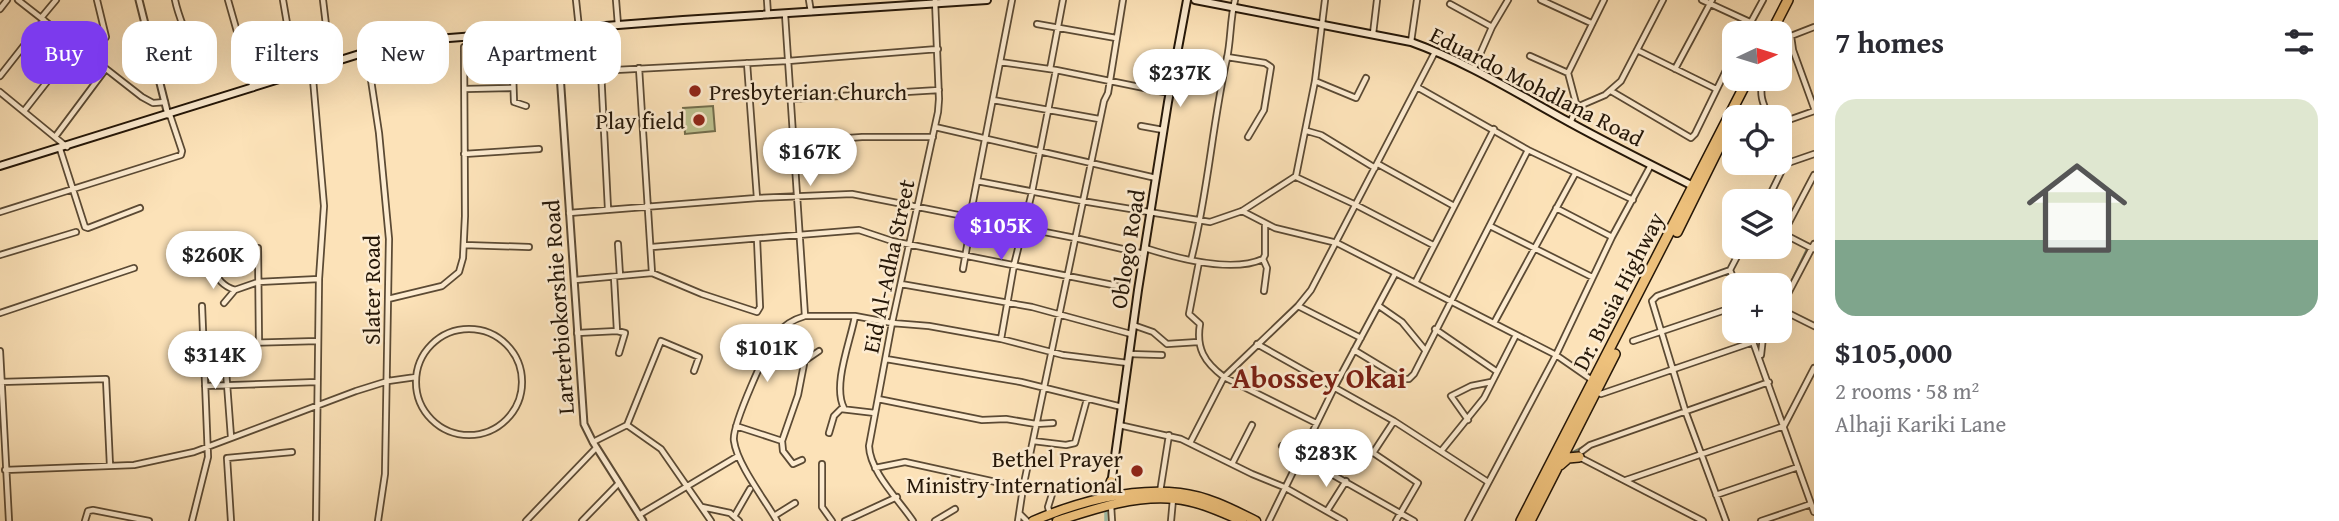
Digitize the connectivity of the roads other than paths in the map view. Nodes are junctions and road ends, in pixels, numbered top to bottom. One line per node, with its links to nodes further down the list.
1 (7, 0): 36 (street)
2 (18, 0): 40 (street)
3 (56, 0): 40 (street)
4 (97, 0): 42 (street)
5 (139, 0): 109 (street)
6 (175, 0): 43 (street)
7 (228, 0): 44 (street)
8 (284, 0): 45 (street)
9 (323, 0): 46 (street)
10 (576, 0): 47 (street)
11 (616, 0): 48 (street)
12 (767, 0): 39 (street)
13 (810, 0): 37 (street)
14 (987, 0): 31 (main road)
15 (1012, 0): 73 (street)
16 (1063, 0): 59 (street)
17 (1123, 0): 63 (street)
18 (1187, 0): 106 (main road, Oblogo Road)
19 (1195, 0): 33 (main road, Eduardo Mohdlana Road)
20 (1325, 0): 55 (street)
21 (1377, 0): 61 (street)
22 (1418, 0): 64 (street)
23 (1508, 0): 57 (street)
24 (1541, 0): 34 (street)
25 (1604, 0): 53 (street)
26 (1662, 0): 67 (street)
27 (1702, 0): 32 (street)
28 (1763, 0): 50 (street)
29 (1788, 0): 51 (highway)
30 (1795, 0): 52 (highway)
31 (935, 2): 37 (main road); 65 (street, Eid Al-Adha Street)
32 (1711, 2): 49 (street); 78 (street)
33 (1234, 3): 55 (main road, Eduardo Mohdlana Road); 70 (street)
34 (1555, 3): 53 (street)
35 (1450, 4): 57 (street)
36 (0, 9)
37 (811, 13): 38 (main road)
38 (785, 14): 39 (main road); 72 (street)
39 (768, 16): 56 (main road)
40 (43, 19): 41 (street); 82 (street)
41 (45, 21)
42 (102, 21)
43 (179, 21)
44 (234, 21)
45 (287, 21)
46 (326, 21)
47 (578, 21)
48 (618, 21)
49 (1748, 21)
50 (1753, 21)
51 (1777, 21)
52 (1788, 21)
53 (1591, 23): 81 (street)
54 (1037, 24): 59 (street)
55 (1321, 24): 61 (main road, Eduardo Mohdlana Road); 86 (street)
56 (621, 25)
57 (1492, 27): 76 (street)
58 (1814, 27): 60 (street)
59 (1058, 28): 63 (street); 79 (street)
60 (1792, 33)
61 (1373, 34): 64 (main road, Eduardo Mohdlana Road)
62 (463, 38): 71 (main road)
63 (1116, 38): 85 (street)
64 (1411, 42): 68 (main road, Eduardo Mohdlana Road)
65 (938, 49): 72 (street); 102 (street, Eid Al-Adha Street)
66 (1792, 49): 112 (street)
67 (1637, 50): 78 (street); 103 (street)
68 (1435, 51): 76 (main road, Eduardo Mohdlana Road); 97 (street)
69 (1530, 56): 81 (street)
70 (1227, 57): 127 (street); 166 (street)
71 (343, 59)
72 (788, 61): 74 (street); 107 (street)
73 (1000, 62): 79 (street); 108 (street)
74 (747, 63): 75 (street); 150 (street)
75 (639, 68): 77 (street); 154 (street)
76 (1474, 68): 118 (main road, Eduardo Mohdlana Road)
77 (621, 69)
78 (1675, 69): 101 (street)
79 (1053, 70): 85 (street); 113 (street)
80 (108, 72): 109 (street)
81 (1568, 73): 111 (street)
82 (0, 76)
83 (1722, 77): 101 (street)
84 (1366, 78): 86 (street)
85 (1109, 81): 106 (street); 117 (street)
86 (1315, 81): 123 (street)
87 (45, 84): 114 (street)
88 (95, 84): 125 (street)
89 (252, 84): 98 (street)
90 (265, 84): 98 (main road)
91 (313, 84): 204 (street)
92 (372, 84): 213 (street, Slater Road)
93 (465, 84): 100 (street)
94 (513, 84): 99 (street)
95 (560, 84): 162 (street, Larterbiokorshie Road)
96 (602, 84): 159 (street)
97 (1417, 87): 121 (street); 140 (street)
98 (253, 88): 115 (main road)
99 (513, 88): 100 (street); 110 (street)
100 (465, 89): 134 (street)
101 (1716, 89): 103 (street)
102 (939, 90): 107 (street); 120 (street, Eid Al-Adha Street)
103 (1611, 91): 111 (street)
104 (1742, 91): 146 (highway, Dr. Busia Highway)
105 (0, 92): 114 (street)
106 (1169, 93): 122 (main road, Oblogo Road)
107 (790, 99): 129 (street)
108 (993, 100): 113 (street); 126 (street)
109 (165, 102): 115 (street)
110 (526, 106)
111 (1577, 107): 118 (street)
112 (1814, 109): 116 (street)
113 (1049, 110): 117 (street); 133 (street)
114 (24, 111): 125 (street)
115 (169, 115): 130 (main road); 147 (street)
116 (1792, 118)
117 (1099, 120): 136 (street)
118 (1570, 122): 138 (main road, Eduardo Mohdlana Road)
119 (1142, 126): 122 (street)
120 (935, 127): 124 (street, Eid Al-Adha Street); 126 (street)
121 (1494, 129): 132 (street); 155 (street)
122 (1163, 130): 144 (main road, Oblogo Road)
123 (1307, 131): 140 (street); 143 (street)
124 (933, 136): 129 (street); 156 (street, Eid Al-Adha Street)
125 (55, 137): 130 (street)
126 (986, 138): 133 (street); 145 (street)
127 (1248, 138)
128 (1722, 141): 307 (highway, Dr. Busia Highway)
129 (793, 142): 149 (street)
130 (63, 148): 139 (main road); 147 (street)
131 (539, 149): 134 (street)
132 (1528, 150): 141 (street); 168 (street)
133 (1040, 151): 136 (street); 148 (street)
134 (464, 154): 179 (street)
135 (1814, 154): 137 (street)
136 (1090, 162): 144 (street); 152 (street)
137 (1792, 162)
138 (1651, 165): 146 (main road, Eduardo Mohdlana Road); 151 (street)
139 (0, 166)
140 (1376, 166): 153 (street); 155 (street)
141 (1575, 174): 151 (street); 158 (street)
142 (1814, 174): 164 (street)
143 (1296, 176): 153 (street); 160 (street)
144 (1156, 178): 163 (main road, Oblogo Road)
145 (977, 181): 148 (street); 165 (street)
146 (1692, 186): 271 (highway, Dr. Busia Highway)
147 (72, 190): 157 (street); 161 (street)
148 (1032, 192): 152 (street); 169 (street)
149 (798, 195): 150 (street); 156 (street); 171 (street)
150 (757, 198): 154 (street)
151 (1633, 200): 172 (street)
152 (1082, 201): 163 (street); 173 (street)
153 (1356, 205): 177 (street); 180 (street)
154 (648, 206): 159 (street); 182 (street)
155 (1454, 206): 180 (street)
156 (918, 207): 165 (street); 176 (street, Eid Al-Adha Street)
157 (140, 208)
158 (1556, 208): 172 (street); 185 (street)
159 (608, 209): 162 (street)
160 (1242, 211): 166 (street); 167 (street)
161 (0, 212)
162 (569, 213): 205 (street, Larterbiokorshie Road)
163 (1151, 213): 166 (street); 186 (main road, Oblogo Road)
164 (1792, 213)
165 (971, 218): 169 (street); 187 (street)
166 (1201, 221): 191 (street)
167 (1265, 225): 177 (street); 189 (street)
168 (1490, 226): 185 (street); 214 (street)
169 (1023, 229): 173 (street); 193 (street)
170 (76, 232): 188 (street)
171 (799, 236): 175 (street); 176 (street); 224 (street)
172 (1612, 237): 203 (street)
173 (1075, 238): 186 (street); 201 (street)
174 (1792, 238): 183 (street)
175 (757, 239): 182 (street); 198 (street)
176 (909, 243): 187 (street); 208 (street, Eid Al-Adha Street)
177 (1337, 243): 200 (street); 218 (street)
178 (618, 244): 202 (street)
179 (464, 245): 181 (street); 213 (street)
180 (1433, 246): 207 (street)
181 (529, 247)
182 (652, 247): 198 (street)
183 (1813, 247): 210 (street)
184 (258, 248): 206 (street)
185 (1534, 249): 203 (street); 227 (street)
186 (1144, 251): 191 (street); 228 (main road, Oblogo Road)
187 (965, 255): 193 (street); 196 (street)
188 (0, 256)
189 (1263, 259): 192 (street); 212 (street)
190 (1736, 259): 197 (street)
191 (1191, 260): 192 (street)
192 (1199, 262): 240 (street)
193 (1014, 265): 201 (street); 215 (street)
194 (134, 268): 221 (street)
195 (213, 268): 211 (street)
196 (963, 269)
197 (1730, 270): 199 (street); 233 (street)
198 (652, 273): 202 (street)
199 (1731, 273)
200 (1395, 274): 207 (street); 219 (street)
201 (1067, 276): 209 (street); 222 (street)
202 (617, 277): 205 (street); 231 (street)
203 (1592, 277): 256 (street)
204 (319, 279): 206 (street); 238 (street)
205 (575, 280): 232 (street, Larterbiokorshie Road)
206 (258, 282): 211 (street); 241 (street)
207 (1415, 283): 214 (street)
208 (901, 284): 215 (street); 226 (street, Eid Al-Adha Street)
209 (1118, 286)
210 (1792, 286)
211 (235, 290): 216 (street)
212 (1264, 291)
213 (388, 299): 267 (street, Slater Road)
214 (1451, 299): 227 (street); 230 (street)
215 (1009, 302): 222 (street); 237 (street)
216 (224, 303)
217 (202, 306): 244 (street)
218 (1298, 306): 236 (street); 246 (street)
219 (1379, 306): 236 (street); 248 (street)
220 (1722, 311): 233 (street)
221 (0, 313)
222 (1059, 314): 234 (street); 252 (street)
223 (1792, 315): 229 (street)
224 (805, 316): 225 (street); 250 (street)
225 (855, 316): 226 (street); 283 (street)
226 (892, 323): 237 (street); 257 (street, Eid Al-Adha Street)
227 (1494, 323): 235 (street)
228 (1133, 325): 234 (main road, Oblogo Road); 240 (street)
229 (1814, 326)
230 (1435, 329): 248 (street); 263 (street)
231 (617, 331): 232 (street); 253 (street)
232 (577, 333): 302 (street, Larterbiokorshie Road)
233 (1661, 333): 239 (street); 260 (street)
234 (1131, 334): 254 (main road, Oblogo Road)
235 (1516, 335): 256 (street); 263 (street)
236 (1361, 338): 247 (street)
237 (1001, 339): 252 (street)
238 (318, 341): 241 (street); 269 (street)
239 (1633, 341)
240 (1198, 342): 264 (street)
241 (259, 343): 245 (street)
242 (1743, 343): 260 (street)
243 (1756, 343): 272 (street)
244 (203, 344): 245 (street); 276 (street)
245 (224, 344): 274 (street)
246 (1257, 344): 264 (street); 275 (street)
247 (1354, 350): 248 (street); 275 (street)
248 (1425, 350)
249 (0, 351): 268 (street)
250 (767, 351): 258 (street); 294 (street)
251 (819, 351): 258 (street)
252 (1052, 352): 259 (street); 277 (street)
253 (619, 353)
254 (1129, 354): 255 (street); 259 (main road, Oblogo Road)
255 (1162, 355)
256 (1556, 355): 271 (street); 327 (street)
257 (886, 359): 277 (street); 279 (street, Eid Al-Adha Street)
258 (803, 362): 299 (street)
259 (1128, 363): 282 (main road, Oblogo Road)
260 (1671, 368): 278 (street); 285 (street)
261 (1814, 368): 295 (street)
262 (694, 371): 291 (street)
263 (1496, 371): 270 (street)
264 (1224, 376): 290 (street); 301 (street)
265 (416, 377): 266 (street); 273 (street); 273 (street)
266 (403, 380): 267 (street); 273 (street)
267 (388, 381): 281 (street); 360 (street, Slater Road)
268 (1, 382): 319 (street); 322 (street)
269 (317, 382): 274 (street); 281 (street)
270 (1491, 382): 286 (street); 286 (street)
271 (1594, 382): 307 (highway, Dr. Busia Highway)
272 (1769, 383): 285 (street); 295 (street)
273 (415, 384)
274 (227, 385): 276 (street); 298 (street)
275 (1335, 386): 287 (street); 290 (street)
276 (205, 387): 304 (street)
277 (1044, 388): 280 (street); 289 (street)
278 (1601, 394)
279 (878, 399): 284 (street, Eid Al-Adha Street); 289 (street)
280 (1087, 399): 282 (street); 300 (street)
281 (316, 406): 298 (street); 359 (street)
282 (1122, 407): 292 (main road, Oblogo Road)
283 (844, 408): 284 (street); 296 (street)
284 (875, 413): 321 (street, Eid Al-Adha Street)
285 (1686, 413): 311 (street); 312 (street)
286 (1468, 420): 306 (street)
287 (1394, 421): 306 (street); 310 (street)
288 (1054, 423): 289 (street)
289 (1036, 424): 300 (street)
290 (1316, 424): 315 (street)
291 (626, 425): 302 (street); 329 (street)
292 (1119, 425): 297 (street); 325 (main road, Oblogo Road)
293 (1252, 425): 318 (street)
294 (736, 426): 299 (street); 313 (street)
295 (1784, 426): 311 (street); 320 (street)
296 (829, 433)
297 (1169, 435): 301 (street); 334 (street)
298 (231, 437): 304 (street)
299 (782, 441): 316 (street)
300 (1033, 441): 331 (street)
301 (1190, 443): 318 (street)
302 (594, 445): 328 (street, Larterbiokorshie Road); 361 (street)
303 (1282, 446): 315 (street)
304 (208, 447): 308 (street); 314 (street)
305 (1366, 447): 310 (street)
306 (1443, 450): 327 (street)
307 (1561, 451): 312 (street); 323 (highway, Dr. Busia Highway); 382 (highway, Dr. Busia Highway)
308 (194, 452): 314 (street); 319 (street)
309 (292, 452): 358 (street)
310 (1373, 453): 347 (street)
311 (1701, 453): 324 (street); 337 (street)
312 (1580, 454): 323 (highway); 324 (street)
313 (738, 456): 329 (street); 353 (street)
314 (208, 457): 357 (street)
315 (1302, 457): 326 (street); 330 (street)
316 (802, 460)
317 (822, 464): 365 (street)
318 (1232, 464): 330 (street)
319 (110, 466): 322 (street)
320 (1798, 467): 335 (street); 337 (street)
321 (875, 468): 331 (street); 338 (street)
322 (5, 470): 354 (street)
323 (1553, 475): 383 (highway, Dr. Busia Highway)
324 (1626, 480): 384 (street)
325 (1111, 481): 336 (main road); 340 (main road); 341 (main road, Oblogo Road)
326 (1346, 481): 346 (street); 347 (street)
327 (1488, 482): 381 (street)
328 (619, 483): 352 (street, Larterbiokorshie Road); 362 (street)
329 (688, 486): 343 (street); 352 (street)
330 (1284, 487): 346 (street); 377 (street)
331 (1023, 488): 348 (street)
332 (750, 489): 350 (street)
333 (1053, 491): 349 (street)
334 (1160, 492): 336 (main road); 376 (main road)
335 (1811, 493): 344 (street)
336 (1129, 495): 341 (main road)
337 (1716, 495): 385 (street)
338 (897, 497): 366 (street); 367 (street)
339 (1173, 498): 341 (main road); 351 (main road); 374 (street)
340 (1095, 501): 341 (main road); 349 (main road)
341 (1111, 501): 372 (main road); 373 (street)
342 (795, 503): 353 (street)
343 (702, 507): 350 (street); 363 (street)
344 (1813, 507): 386 (street)
345 (955, 509): 368 (street)
346 (1327, 511): 378 (street)
347 (1401, 512): 379 (street); 380 (street)
348 (1020, 513): 369 (street); 370 (street)
349 (1050, 514): 371 (main road)
350 (734, 515): 364 (street)
351 (1223, 517): 375 (main road)
352 (641, 518)
353 (775, 518)
354 (9, 521)
355 (85, 521): 356 (street)
356 (149, 521)
357 (192, 521)
358 (231, 521)
359 (316, 521)
360 (378, 521)
361 (526, 521)
362 (582, 521)
363 (711, 521)
364 (739, 521)
365 (832, 521)
366 (845, 521)
367 (913, 521)
368 (935, 521)
369 (1018, 521)
370 (1027, 521)
371 (1033, 521)
372 (1057, 521)
373 (1112, 521)
374 (1171, 521)
375 (1242, 521)
376 (1256, 521)
377 (1269, 521)
378 (1344, 521)
379 (1396, 521)
380 (1414, 521)
381 (1468, 521)
382 (1521, 521)
383 (1530, 521)
384 (1703, 521)
385 (1726, 521)
386 (1761, 521)

